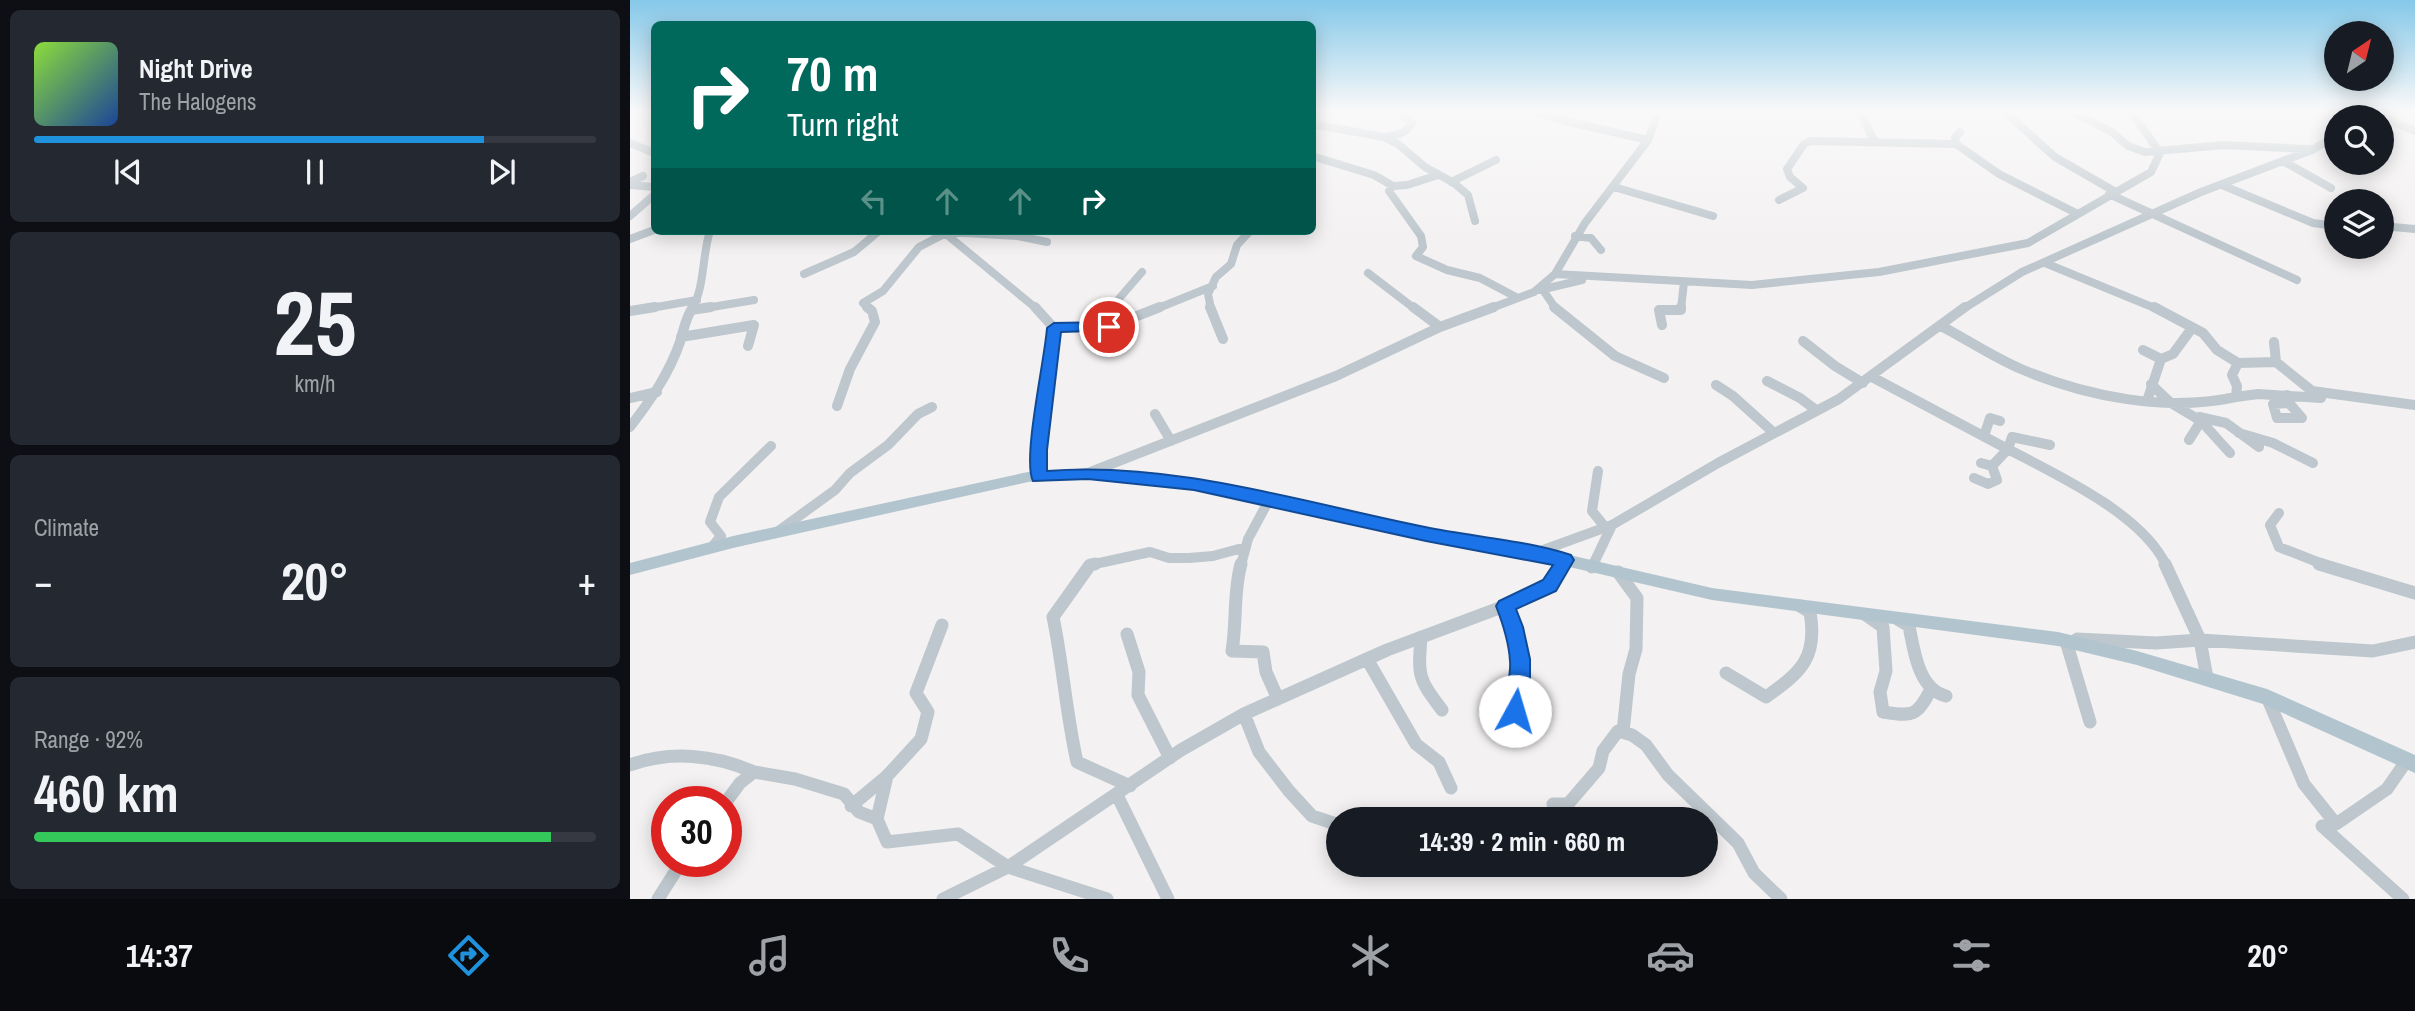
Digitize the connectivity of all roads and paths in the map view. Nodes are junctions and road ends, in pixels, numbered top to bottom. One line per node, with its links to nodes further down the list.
1 (1408, 153): 13 (street)
2 (1639, 153): 20 (street)
3 (1798, 153): 24 (street)
4 (1968, 153): 25 (street)
5 (2049, 153): 22 (street)
6 (2160, 153): 22 (street)
7 (2285, 153): 10 (street)
8 (2304, 153): 10 (street)
9 (1316, 158): 19 (street)
10 (2289, 158): 12 (street); 17 (street); 21 (street)
11 (1496, 160): 15 (street)
12 (2318, 171)
13 (1438, 175): 15 (street); 19 (street)
14 (643, 176): 16 (street)
15 (1451, 182): 29 (street)
16 (630, 184): 18 (street)
17 (2221, 185): 26 (street); 30 (street)
18 (651, 187)
19 (1393, 187): 54 (street)
20 (1614, 187): 28 (street); 40 (street)
21 (2331, 188)
22 (2111, 192): 25 (street); 26 (street)
23 (651, 198): 27 (street)
24 (1779, 200)
25 (2078, 214): 51 (street)
26 (2154, 215): 44 (street); 50 (street)
27 (630, 216)
28 (1713, 216)
29 (1475, 221)
30 (2324, 224)
31 (2394, 227): 32 (street)
32 (2415, 229)
33 (651, 231): 41 (street)
34 (709, 235): 55 (street)
35 (875, 235): 47 (street)
36 (941, 235): 86 (street)
37 (950, 235): 62 (street)
38 (990, 235): 42 (street)
39 (1246, 235): 52 (street)
40 (1576, 236): 43 (street); 48 (street)
41 (630, 239)
42 (1046, 242)
43 (1601, 250)
44 (2045, 263): 60 (street); 64 (street)
45 (1142, 272): 63 (street)
46 (1368, 273): 61 (street)
47 (804, 274)
48 (1555, 274): 49 (street); 53 (street)
49 (1592, 278): 51 (street); 53 (street)
50 (2297, 280)
51 (1684, 282): 59 (street)
52 (1213, 286): 63 (street); 66 (street)
53 (1538, 291): 54 (street); 74 (street)
54 (1516, 298): 61 (street)
55 (697, 300): 57 (street); 58 (street)
56 (754, 300): 57 (street)
57 (691, 310): 65 (street)
58 (630, 311)
59 (1662, 325)
60 (1941, 326): 75 (street); 83 (street)
61 (1440, 327): 97 (street)
62 (1054, 328): 63 (street); 106 (street)
63 (1090, 328)
64 (2192, 328): 71 (street); 73 (street)
65 (681, 337): 69 (street); 79 (street)
66 (1223, 338)
67 (1803, 341): 75 (street)
68 (2274, 342): 72 (street)
69 (748, 346)
70 (2143, 350): 71 (street)
71 (2161, 359): 77 (street)
72 (2276, 362): 73 (street); 80 (street)
73 (2238, 363): 81 (street)
74 (1664, 378)
75 (1868, 380): 88 (street); 95 (street)
76 (1767, 381): 88 (street)
77 (2151, 384): 83 (street); 84 (street)
78 (1716, 385): 93 (street)
79 (657, 392): 82 (street); 92 (street)
80 (2342, 396): 81 (street); 85 (street)
81 (2236, 397): 84 (street)
82 (630, 398)
83 (2147, 401): 84 (street)
84 (2171, 403): 90 (street)
85 (2415, 405)
86 (837, 406)
87 (932, 407): 111 (street)
88 (1816, 410): 93 (street)
89 (1155, 414): 97 (street)
90 (2197, 418): 94 (street); 96 (street); 102 (street)
91 (2000, 421): 95 (street)
92 (630, 428)
93 (1774, 433): 110 (street)
94 (2239, 433): 100 (street); 103 (street)
95 (1984, 436): 101 (street)
96 (2189, 440)
97 (1171, 441): 105 (street)
98 (2050, 445): 101 (street)
99 (771, 446): 112 (street)
100 (2259, 447)
101 (2008, 449): 107 (street); 128 (street)
102 (2230, 453)
103 (2313, 463)
104 (1598, 471): 110 (street)
105 (1088, 473): 106 (main road); 108 (main road)
106 (1038, 477): 111 (main road)
107 (1974, 478)
108 (1269, 500): 113 (street); 114 (main road)
109 (2279, 513): 119 (street)
110 (1609, 526): 114 (street); 116 (street)
111 (777, 533): 112 (main road)
112 (712, 547): 117 (main road)
113 (1246, 547): 136 (street); 150 (street)
114 (1535, 553): 115 (main road)
115 (1565, 560): 116 (main road); 120 (street)
116 (1592, 567): 118 (main road)
117 (630, 569)
118 (1618, 572): 121 (main road); 141 (street)
119 (2415, 593)
120 (1505, 606): 126 (street); 140 (street)
121 (1800, 606): 122 (main road); 131 (street)
122 (1866, 615): 123 (main road); 133 (street)
123 (1899, 620): 127 (main road); 133 (street)
124 (942, 625): 148 (street)
125 (1127, 634): 144 (street)
126 (1421, 637): 130 (street); 137 (street)
127 (2062, 640): 128 (street); 132 (main road); 139 (street)
128 (2200, 640): 129 (street); 132 (street)
129 (2415, 642)
130 (1367, 659): 136 (street); 151 (street)
131 (1726, 673)
132 (2207, 678): 135 (main road)
133 (1930, 691): 134 (street)
134 (1945, 696)
135 (2267, 697): 145 (main road); 157 (street)
136 (1278, 699): 138 (street)
137 (1442, 710)
138 (1244, 714): 144 (street); 156 (street)
139 (2091, 722)
140 (1515, 727)
141 (1623, 732): 153 (street); 164 (street)
142 (630, 755): 143 (street)
143 (647, 757): 146 (street); 147 (street)
144 (1170, 758): 150 (street)
145 (2411, 762): 157 (street)
146 (630, 765)
147 (754, 772): 149 (street); 154 (street)
148 (887, 776): 154 (street); 155 (street)
149 (738, 786)
150 (1130, 786): 152 (street)
151 (1451, 788)
152 (1117, 795): 158 (street); 163 (street)
153 (1553, 804)
154 (851, 806): 155 (street)
155 (877, 819): 158 (street)
156 (1326, 821)
157 (2336, 824): 165 (street)
158 (1008, 867): 161 (street); 162 (street)
159 (672, 877): 160 (street)
160 (658, 899)
161 (943, 899)
162 (1107, 899)
163 (1168, 899)
164 (1781, 899)
165 (2403, 899)

